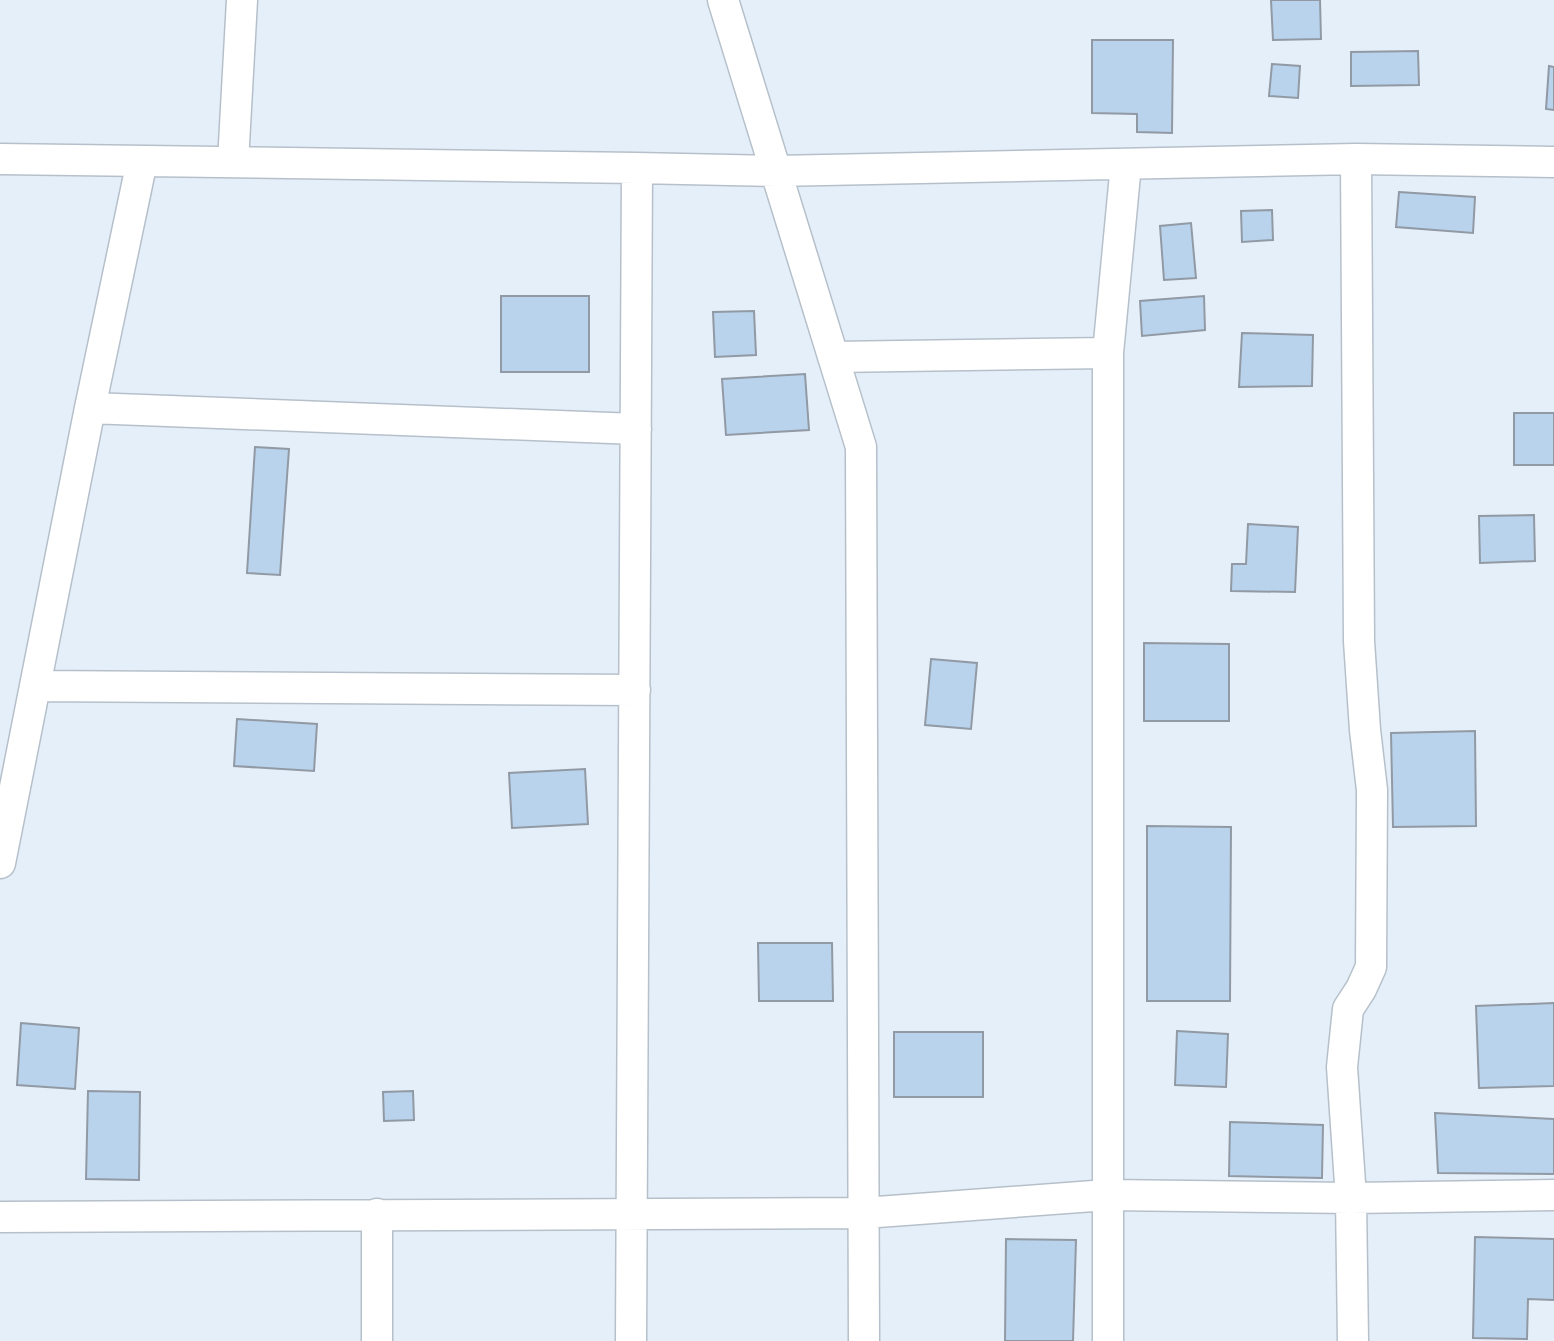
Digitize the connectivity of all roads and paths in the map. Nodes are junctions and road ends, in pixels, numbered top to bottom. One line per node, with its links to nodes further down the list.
1 (242, 0): 6 (street)
2 (723, 0): 10 (street)
3 (0, 159): 5 (street)
4 (1356, 159): 7 (street); 8 (street); 20 (street)
5 (142, 161): 6 (street); 13 (street)
6 (233, 162): 9 (street)
7 (1554, 162)
8 (1126, 164): 10 (street); 11 (street)
9 (637, 168): 10 (street); 14 (street)
10 (776, 171): 12 (street)
11 (1108, 353): 12 (street); 18 (street)
12 (833, 357): 22 (street)
13 (90, 408): 14 (street); 15 (street)
14 (636, 429): 16 (street)
15 (35, 686): 16 (street); 17 (street)
16 (635, 690): 21 (street)
17 (0, 863)
18 (1107, 1195): 20 (street); 22 (street); 28 (street)
19 (1554, 1195): 20 (street)
20 (1351, 1198): 29 (street)
21 (632, 1213): 22 (street); 23 (street); 26 (street)
22 (863, 1213): 27 (street)
23 (377, 1214): 24 (street); 25 (street)
24 (0, 1217)
25 (377, 1341)
26 (631, 1341)
27 (864, 1341)
28 (1108, 1341)
29 (1353, 1341)

